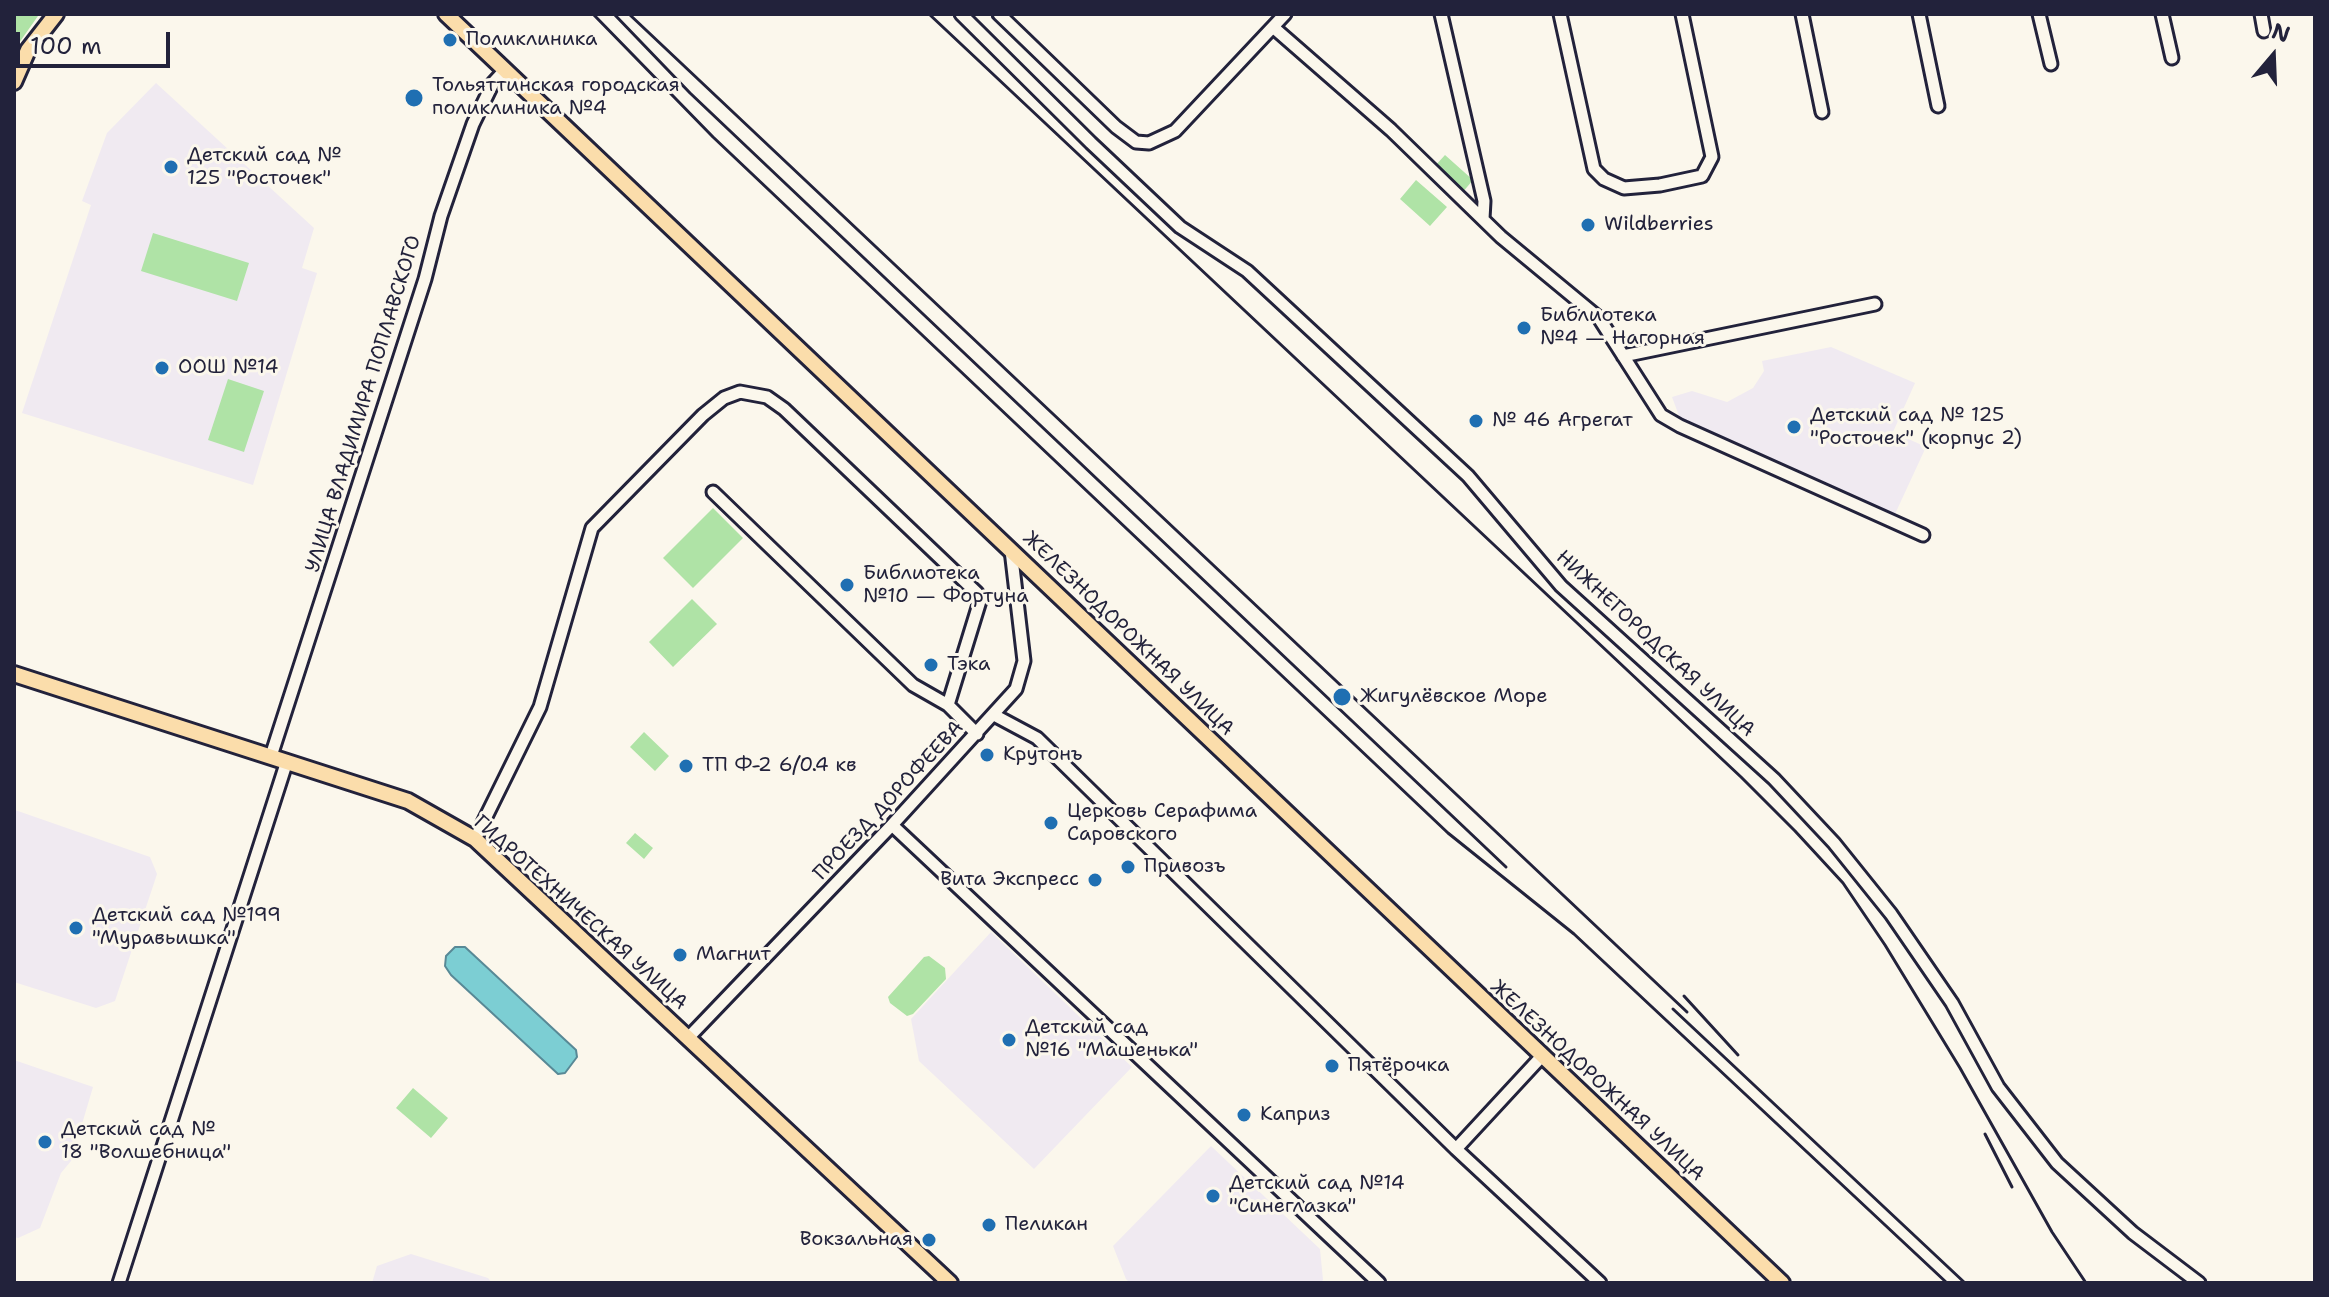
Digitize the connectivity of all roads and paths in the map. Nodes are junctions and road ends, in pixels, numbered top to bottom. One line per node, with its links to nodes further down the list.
1 (56, 14): 19 (main road)
2 (446, 14): 18 (main road, ЖЕЛЕЗНОДОРОЖНАЯ УЛИЦА)
3 (961, 14): 44 (street, НИЖНЕГОРОДСКАЯ УЛИЦА)
4 (999, 14): 14 (street)
5 (1285, 14): 14 (street)
6 (1441, 14): 22 (street)
7 (1560, 14): 8 (street)
8 (1682, 14)
9 (1802, 14): 21 (street)
10 (1919, 14): 20 (street)
11 (2039, 14): 17 (street)
12 (2162, 14): 16 (street)
13 (2261, 14): 15 (street)
14 (1273, 27): 22 (street)
15 (2264, 31)
16 (2172, 58)
17 (2051, 64)
18 (505, 70): 27 (main road, ЖЕЛЕЗНОДОРОЖНАЯ УЛИЦА); 32 (street, УЛИЦА ВЛАДИМИРА ПОПЛАВСКОГО)
19 (14, 82)
20 (1938, 106)
21 (1822, 112)
22 (1483, 219): 24 (street)
23 (1875, 304): 24 (street)
24 (1623, 356): 26 (street)
25 (713, 492): 29 (street)
26 (1923, 535)
27 (1011, 550): 30 (street, ПРОЕЗД ДОРОФЕЕВА); 37 (main road, ЖЕЛЕЗНОДОРОЖНАЯ УЛИЦА)
28 (14, 674): 32 (main road, ГИДРОТЕХНИЧЕСКАЯ УЛИЦА)
29 (948, 705): 31 (street); 35 (street)
30 (994, 715): 31 (street, ПРОЕЗД ДОРОФЕЕВА); 38 (street)
31 (977, 734): 34 (street, ПРОЕЗД ДОРОФЕЕВА)
32 (271, 756): 33 (main road, ГИДРОТЕХНИЧЕСКАЯ УЛИЦА)
33 (287, 761): 35 (main road, ГИДРОТЕХНИЧЕСКАЯ УЛИЦА); 39 (street)
34 (892, 825): 36 (street, ПРОЕЗД ДОРОФЕЕВА); 41 (street)
35 (475, 839): 36 (main road, ГИДРОТЕХНИЧЕСКАЯ УЛИЦА)
36 (688, 1038): 40 (main road, ГИДРОТЕХНИЧЕСКАЯ УЛИЦА)
37 (1542, 1056): 38 (street); 43 (main road, ЖЕЛЕЗНОДОРОЖНАЯ УЛИЦА)
38 (1456, 1149): 42 (street)
39 (119, 1283)
40 (950, 1283)
41 (1379, 1283)
42 (1600, 1283)
43 (1782, 1283)
44 (2199, 1283)

